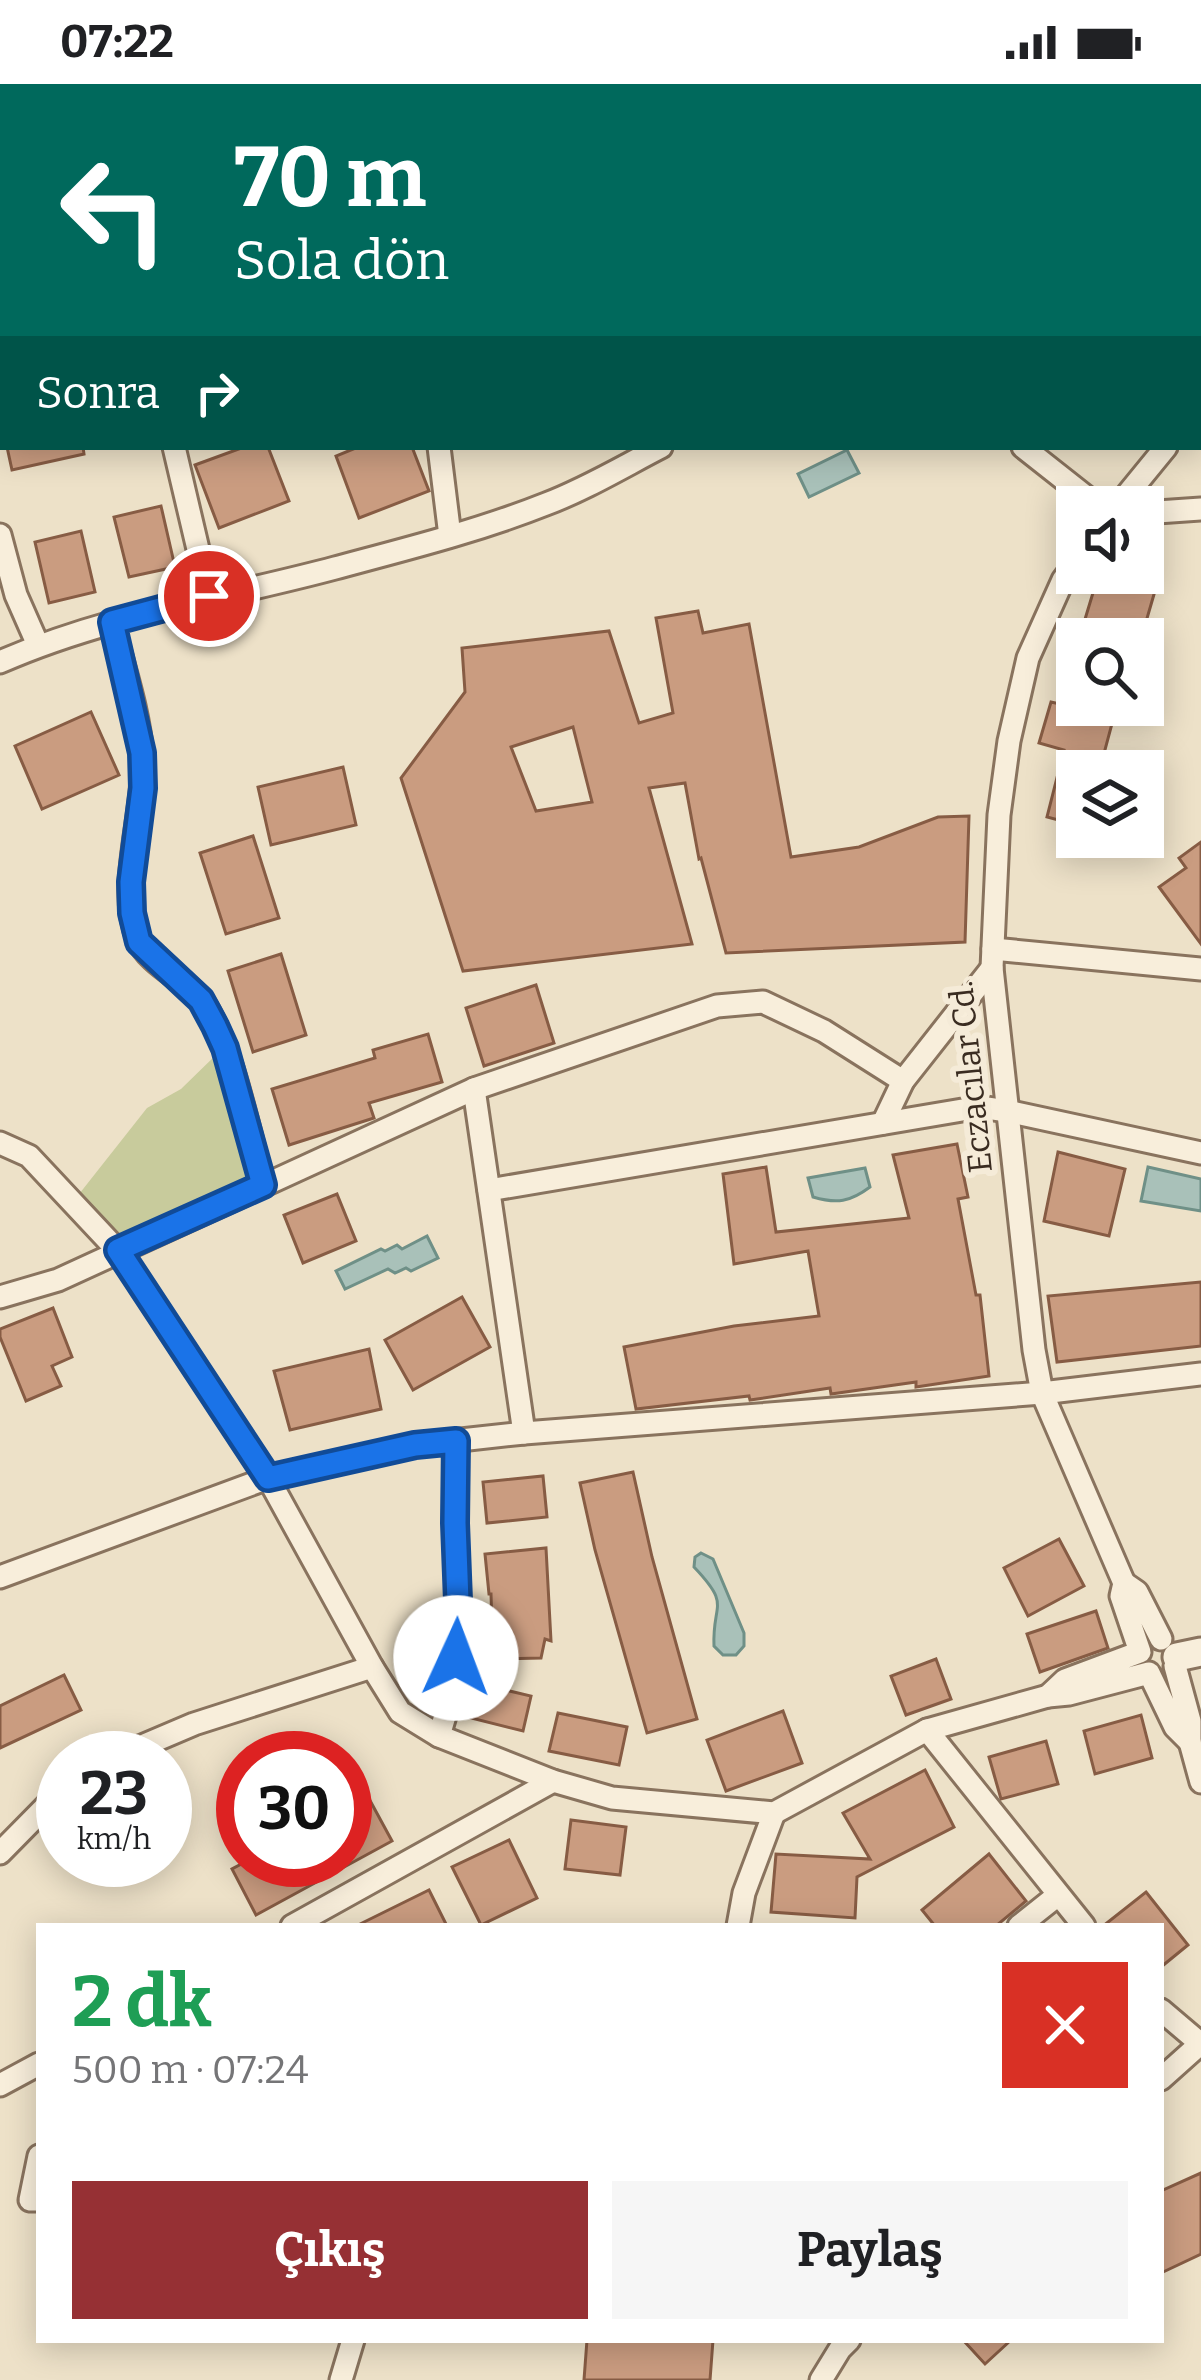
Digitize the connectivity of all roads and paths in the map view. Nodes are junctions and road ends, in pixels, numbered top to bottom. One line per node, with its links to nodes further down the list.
1 (175, 450): 13 (street)
2 (440, 450): 11 (street)
3 (655, 450): 11 (street)
4 (1027, 450): 6 (street)
5 (1164, 450): 7 (street)
6 (1072, 486)
7 (1134, 486)
8 (1201, 509): 9 (street)
9 (1164, 512)
10 (0, 536): 15 (street)
11 (450, 536): 13 (street)
12 (1057, 594): 17 (street, Eczacılar Cd.)
13 (209, 596): 14 (street)
14 (112, 622): 15 (street); 25 (street)
15 (38, 645): 16 (street)
16 (0, 662)
17 (993, 958): 18 (street); 19 (street); 21 (street, Eczacılar Cd.)
18 (1201, 969)
19 (903, 1081): 20 (street); 22 (street)
20 (474, 1089): 25 (street); 26 (street)
21 (1007, 1111): 22 (street); 24 (street); 30 (street, Eczacılar Cd.)
22 (883, 1123): 26 (street)
23 (0, 1143): 27 (street)
24 (1201, 1153)
25 (263, 1185): 27 (street)
26 (489, 1190): 31 (street)
27 (118, 1250): 28 (street); 33 (street)
28 (0, 1298)
29 (1201, 1374): 30 (street)
30 (1042, 1393): 31 (street); 35 (street, Eczacılar Cd.)
31 (524, 1433): 32 (street)
32 (456, 1441): 33 (street); 41 (street)
33 (268, 1478): 34 (street); 38 (street)
34 (0, 1577)
35 (1124, 1583): 36 (street); 37 (street)
36 (1178, 1653): 37 (street); 37 (street); 42 (street)
37 (1145, 1662): 39 (street); 42 (street)
38 (372, 1667): 40 (street); 41 (street)
39 (927, 1730): 45 (street); 48 (street)
40 (178, 1731)
41 (439, 1736): 43 (street)
42 (1190, 1742): 44 (street)
43 (553, 1781): 45 (street); 49 (street)
44 (1201, 1782)
45 (774, 1813): 50 (street)
46 (36, 1816): 47 (street)
47 (0, 1853)
48 (1058, 1895): 51 (street); 52 (street)
49 (297, 1923)
50 (739, 1923)
51 (1023, 1923)
52 (1081, 1923)
53 (1164, 2013): 54 (street)
54 (1200, 2044): 56 (street)
55 (36, 2066): 57 (street)
56 (1164, 2076)
57 (0, 2085)
58 (36, 2171): 59 (street)
59 (36, 2200)
60 (352, 2343): 62 (street)
61 (846, 2343): 63 (street)
62 (341, 2380)
63 (820, 2380)

